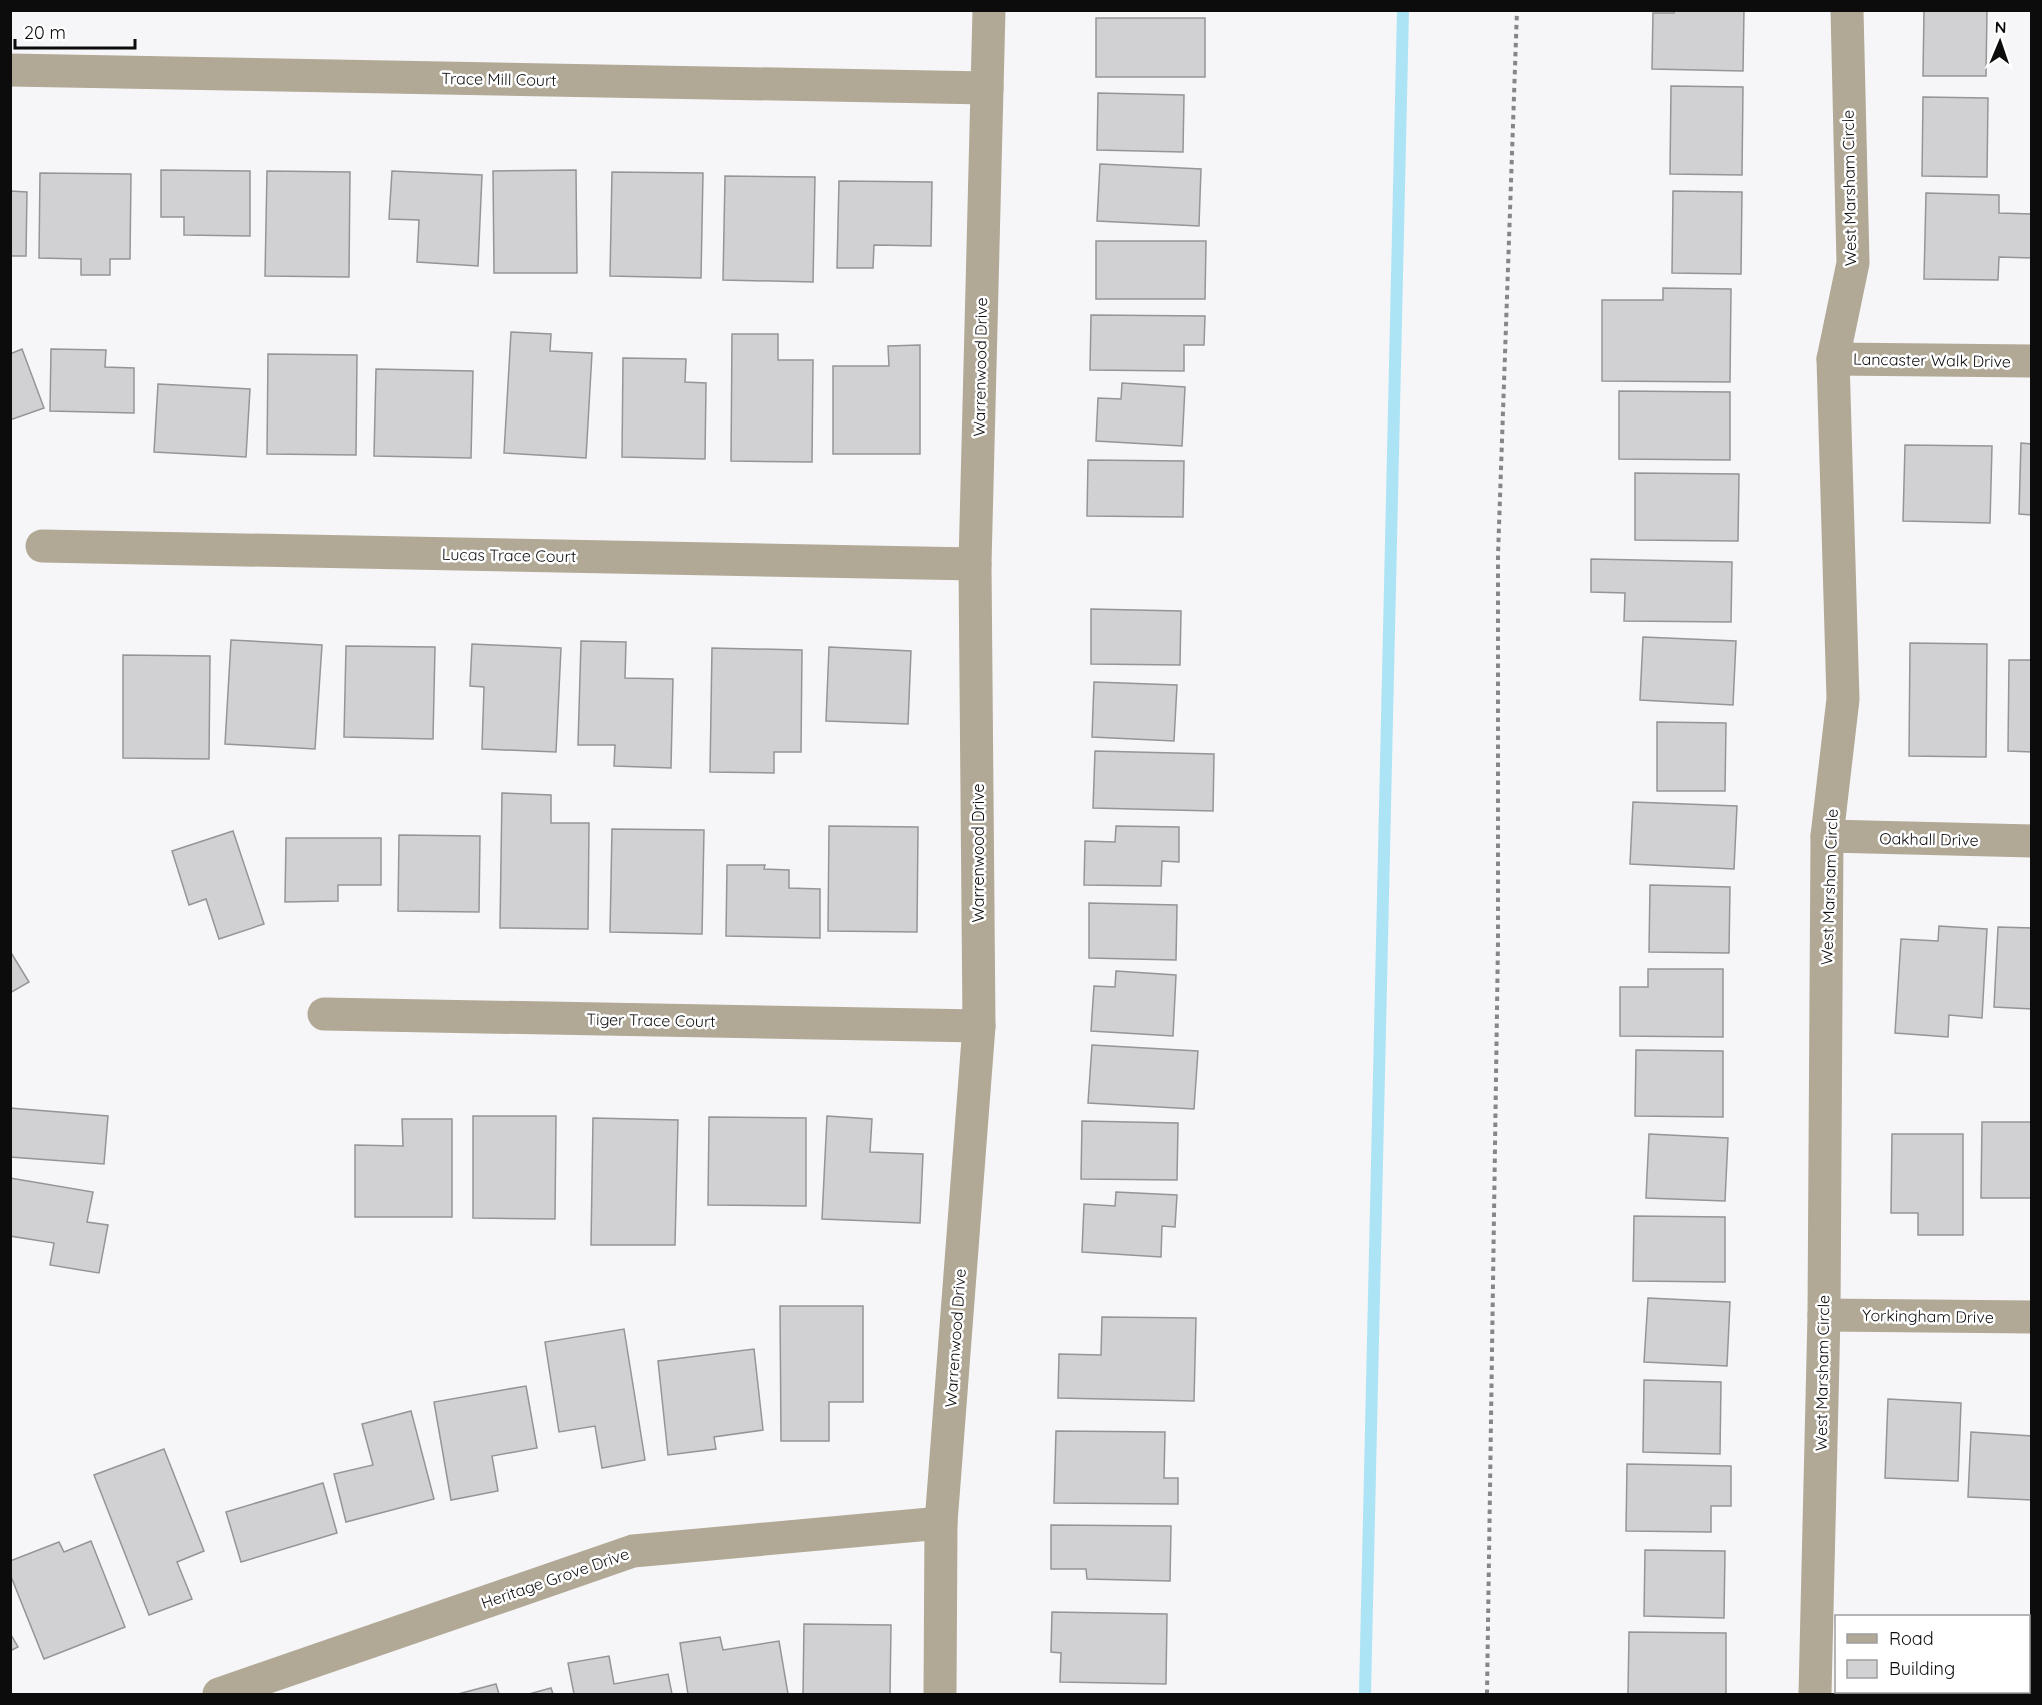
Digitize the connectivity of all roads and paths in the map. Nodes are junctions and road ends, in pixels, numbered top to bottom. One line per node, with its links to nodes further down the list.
1 (989, 10): 5 (street, Warrenwood Drive)
2 (1518, 10): 19 (path)
3 (1847, 10): 6 (street, West Marsham Circle)
4 (10, 70): 5 (street, Trace Mill Court)
5 (987, 88): 9 (street, Warrenwood Drive)
6 (1833, 359): 7 (street, Lancaster Walk Drive); 10 (street, West Marsham Circle)
7 (2031, 361)
8 (42, 546): 9 (street, Lucas Trace Court)
9 (975, 564): 13 (street, Warrenwood Drive)
10 (1827, 836): 11 (street, Oakhall Drive); 14 (street, West Marsham Circle)
11 (2031, 841)
12 (324, 1014): 13 (street, Tiger Trace Court)
13 (979, 1026): 16 (street, Warrenwood Drive)
14 (1824, 1315): 15 (street, Yorkingham Drive); 20 (street, West Marsham Circle)
15 (2031, 1317)
16 (941, 1523): 17 (street, Heritage Grove Drive); 18 (street, Warrenwood Drive)
17 (219, 1695)
18 (940, 1695)
19 (1487, 1695)
20 (1815, 1695)

